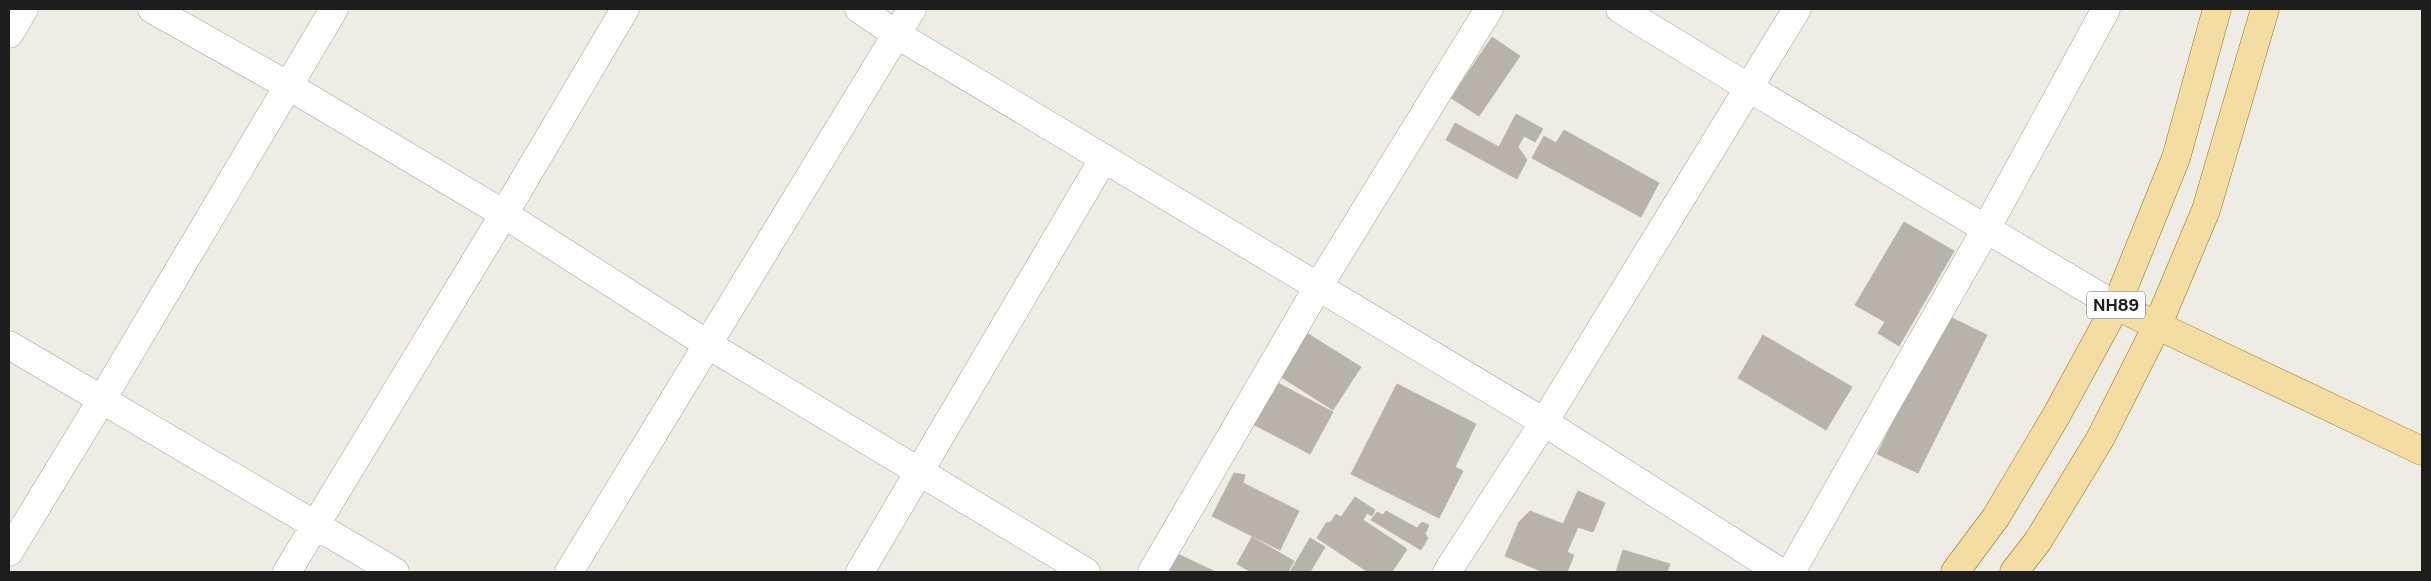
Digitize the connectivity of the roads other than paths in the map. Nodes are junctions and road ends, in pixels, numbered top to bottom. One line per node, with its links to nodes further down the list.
1 (24, 9): 13 (street)
2 (152, 9): 15 (street)
3 (334, 9): 15 (street)
4 (624, 9): 18 (street)
5 (859, 9): 14 (street)
6 (912, 9): 14 (street)
7 (1489, 9): 20 (street)
8 (1620, 9): 16 (street)
9 (1798, 9): 16 (street)
10 (2106, 9): 19 (street)
11 (2217, 9): 21 (main road, NH89)
12 (2265, 9): 22 (main road, NH89)
13 (9, 34)
14 (896, 34): 17 (street); 23 (street)
15 (287, 85): 18 (street); 25 (street)
16 (1749, 88): 19 (street); 26 (street)
17 (1104, 158): 20 (street); 28 (street)
18 (504, 214): 23 (street); 29 (street)
19 (1986, 228): 21 (street); 39 (street)
20 (1318, 287): 26 (street); 36 (street)
21 (2116, 306): 22 (main road); 40 (main road, NH89)
22 (2158, 324): 27 (main road); 41 (main road, NH89)
23 (707, 344): 28 (street); 33 (street)
24 (9, 345): 25 (street)
25 (101, 401): 29 (street); 30 (street)
26 (1544, 422): 37 (street); 38 (street)
27 (2422, 451)
28 (920, 473): 34 (street); 35 (street)
29 (316, 525): 31 (street); 32 (street)
30 (9, 552)
31 (287, 572)
32 (395, 572)
33 (569, 572)
34 (860, 572)
35 (1086, 572)
36 (1152, 572)
37 (1448, 572)
38 (1780, 572)
39 (1791, 572)
40 (1955, 572)
41 (2014, 572)

